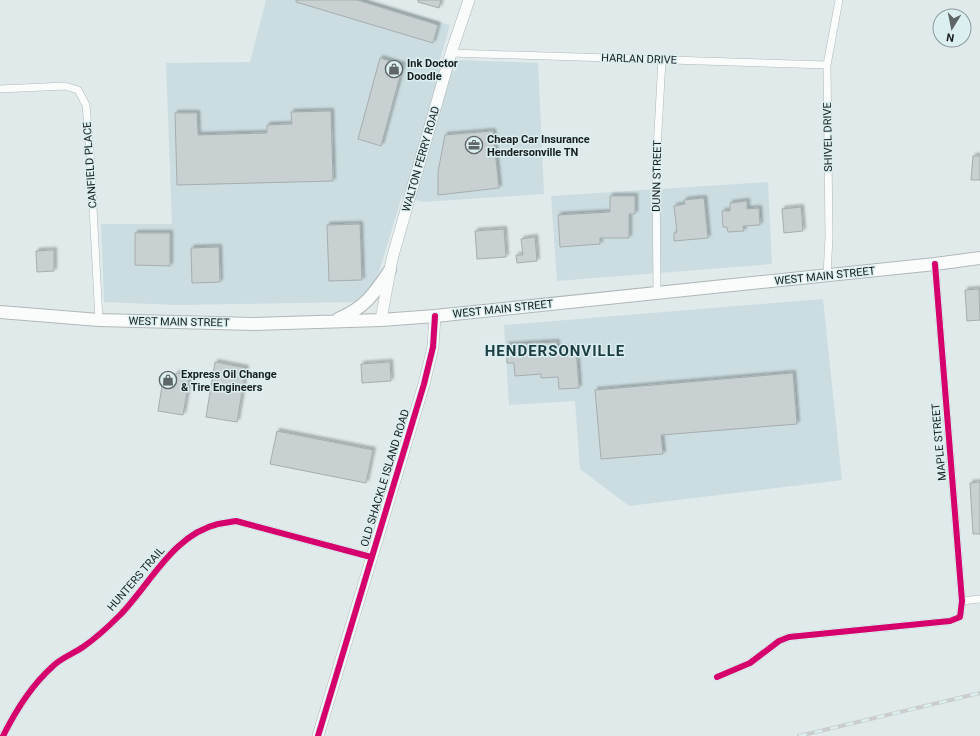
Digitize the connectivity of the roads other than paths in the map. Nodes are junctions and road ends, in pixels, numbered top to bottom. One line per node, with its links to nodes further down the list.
1 (469, 0): 3 (street, WALTON FERRY ROAD)
2 (839, 0): 5 (street, SHIVEL DRIVE)
3 (451, 53): 4 (street, HARLAN DRIVE); 9 (street, WALTON FERRY ROAD)
4 (662, 60): 5 (street, HARLAN DRIVE); 11 (street, DUNN STREET)
5 (827, 65): 10 (street, SHIVEL DRIVE)
6 (0, 89): 14 (street, CANFIELD PLACE)
7 (980, 258): 8 (main road, WEST MAIN STREET)
8 (935, 264): 10 (main road, WEST MAIN STREET); 19 (street, MAPLE STREET)
9 (390, 270): 15 (street, WALTON FERRY ROAD); 16 (main road)
10 (827, 275): 11 (main road, WEST MAIN STREET)
11 (657, 293): 13 (main road, WEST MAIN STREET)
12 (0, 312): 14 (main road, WEST MAIN STREET)
13 (435, 316): 15 (main road, WEST MAIN STREET); 17 (street, OLD SHACKLE ISLAND ROAD)
14 (99, 320): 16 (main road, WEST MAIN STREET)
15 (381, 320): 16 (main road, WEST MAIN STREET)
16 (330, 322)
17 (371, 556): 21 (street, HUNTERS TRAIL); 22 (street, OLD SHACKLE ISLAND ROAD)
18 (980, 599): 19 (street)
19 (962, 601): 20 (street, MAPLE STREET)
20 (717, 677)
21 (3, 736)
22 (318, 736)

